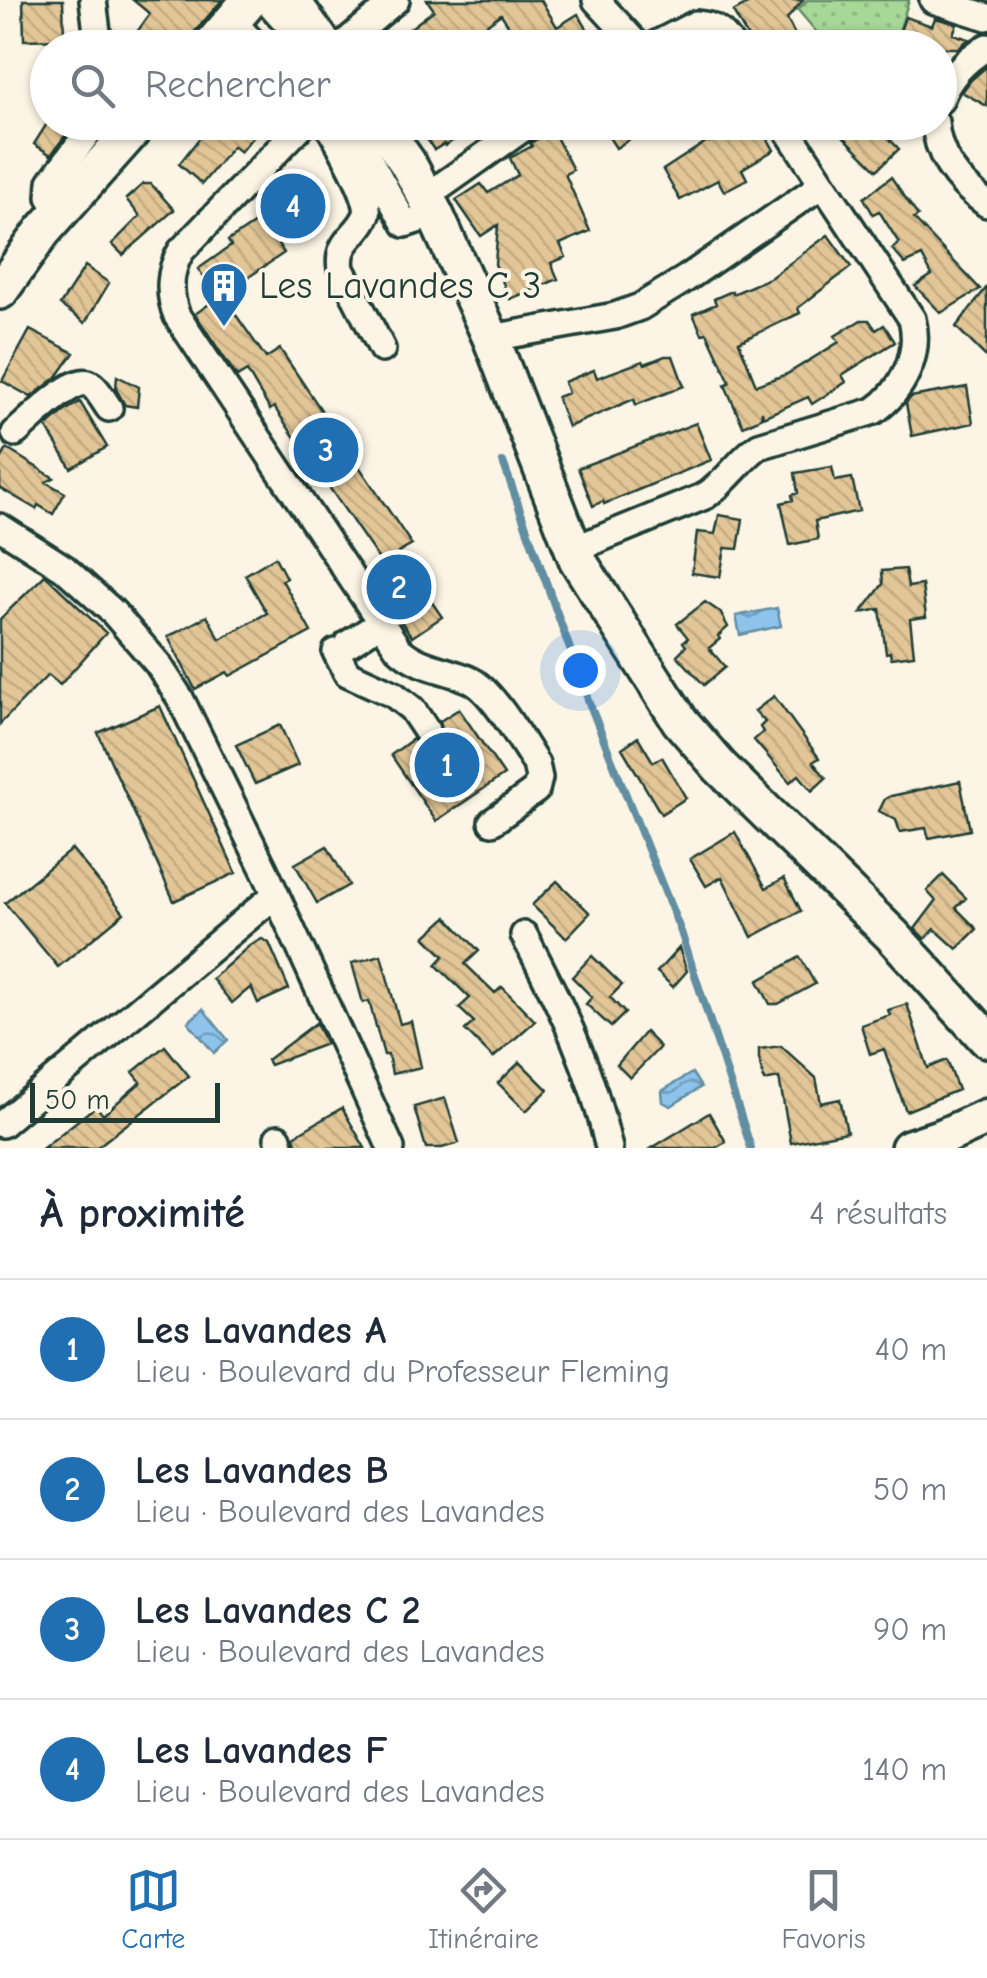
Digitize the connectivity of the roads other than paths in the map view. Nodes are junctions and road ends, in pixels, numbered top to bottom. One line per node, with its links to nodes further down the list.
1 (93, 0): 7 (street)
2 (396, 0): 10 (street)
3 (596, 0): 11 (street)
4 (933, 0): 6 (street)
5 (250, 15): 8 (street); 9 (street)
6 (987, 17)
7 (97, 30)
8 (276, 30)
9 (285, 30)
10 (360, 30)
11 (624, 30)
12 (684, 30): 13 (street)
13 (720, 30)
14 (983, 54): 15 (street)
15 (957, 74)
16 (82, 140): 28 (street)
17 (124, 140): 28 (street)
18 (288, 140): 36 (street)
19 (335, 140): 31 (street)
20 (356, 140): 27 (street)
21 (390, 140): 27 (street)
22 (510, 140): 27 (street)
23 (794, 140): 25 (street)
24 (938, 140): 26 (street)
25 (823, 184): 30 (street); 35 (street)
26 (987, 204)
27 (431, 205): 30 (street)
28 (61, 211): 29 (street)
29 (0, 291)
30 (491, 338): 35 (street)
31 (382, 349)
32 (110, 408): 33 (street)
33 (15, 437)
34 (0, 527): 39 (street)
35 (572, 550): 41 (street)
36 (382, 622): 37 (street); 38 (street)
37 (426, 730)
38 (492, 822)
39 (275, 895): 43 (street); 44 (street)
40 (524, 935): 45 (street)
41 (987, 1039)
42 (987, 1117): 46 (street)
43 (2, 1124)
44 (391, 1148)
45 (609, 1148)
46 (909, 1148)

